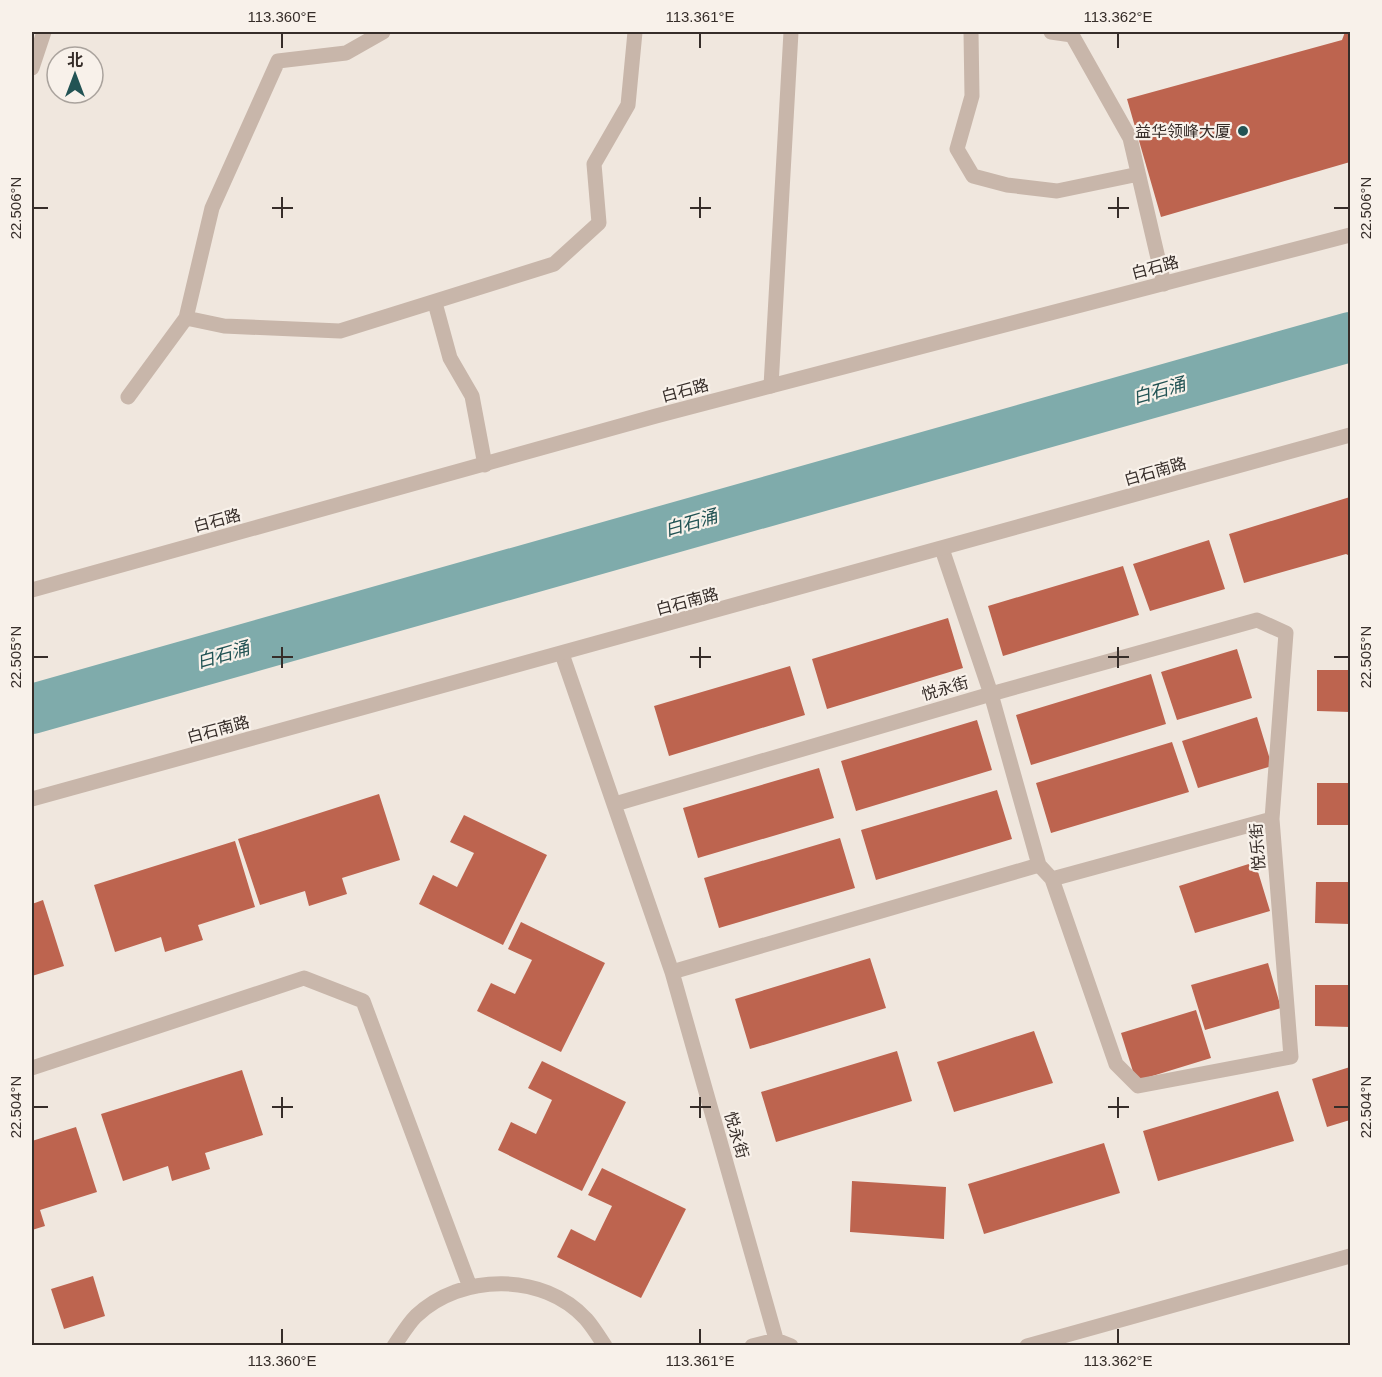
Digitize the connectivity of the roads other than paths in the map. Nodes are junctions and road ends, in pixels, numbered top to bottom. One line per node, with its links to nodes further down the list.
1 (44, 32): 7 (street)
2 (383, 32): 12 (street)
3 (635, 32): 11 (street)
4 (791, 32): 13 (street)
5 (971, 32): 8 (street)
6 (1051, 32): 10 (street)
7 (32, 68)
8 (1134, 175)
9 (1350, 235): 10 (street, 白石路)
10 (1164, 284): 13 (street, 白石路)
11 (435, 303): 12 (street); 16 (street)
12 (186, 318): 14 (street)
13 (771, 386): 16 (street, 白石路)
14 (128, 397)
15 (1350, 435): 17 (street, 白石南路)
16 (485, 465): 18 (street, 白石路)
17 (942, 549): 20 (street, 白石南路); 21 (street)
18 (32, 590)
19 (1286, 633): 21 (street, 悦永街); 24 (street, 悦乐街)
20 (562, 654): 22 (street, 白石南路); 23 (street, 悦永街)
21 (991, 694): 23 (street, 悦永街); 25 (street)
22 (32, 799)
23 (615, 804): 27 (street, 悦永街)
24 (1272, 819): 26 (street); 26 (street, 悦乐街)
25 (1039, 865): 26 (street); 27 (street)
26 (1052, 879)
27 (672, 972): 31 (street, 悦永街)
28 (32, 1068): 30 (street)
29 (1350, 1256): 35 (street)
30 (470, 1287): 32 (street); 33 (street)
31 (782, 1344): 34 (street)
32 (394, 1346)
33 (605, 1346)
34 (752, 1346)
35 (1027, 1346)

